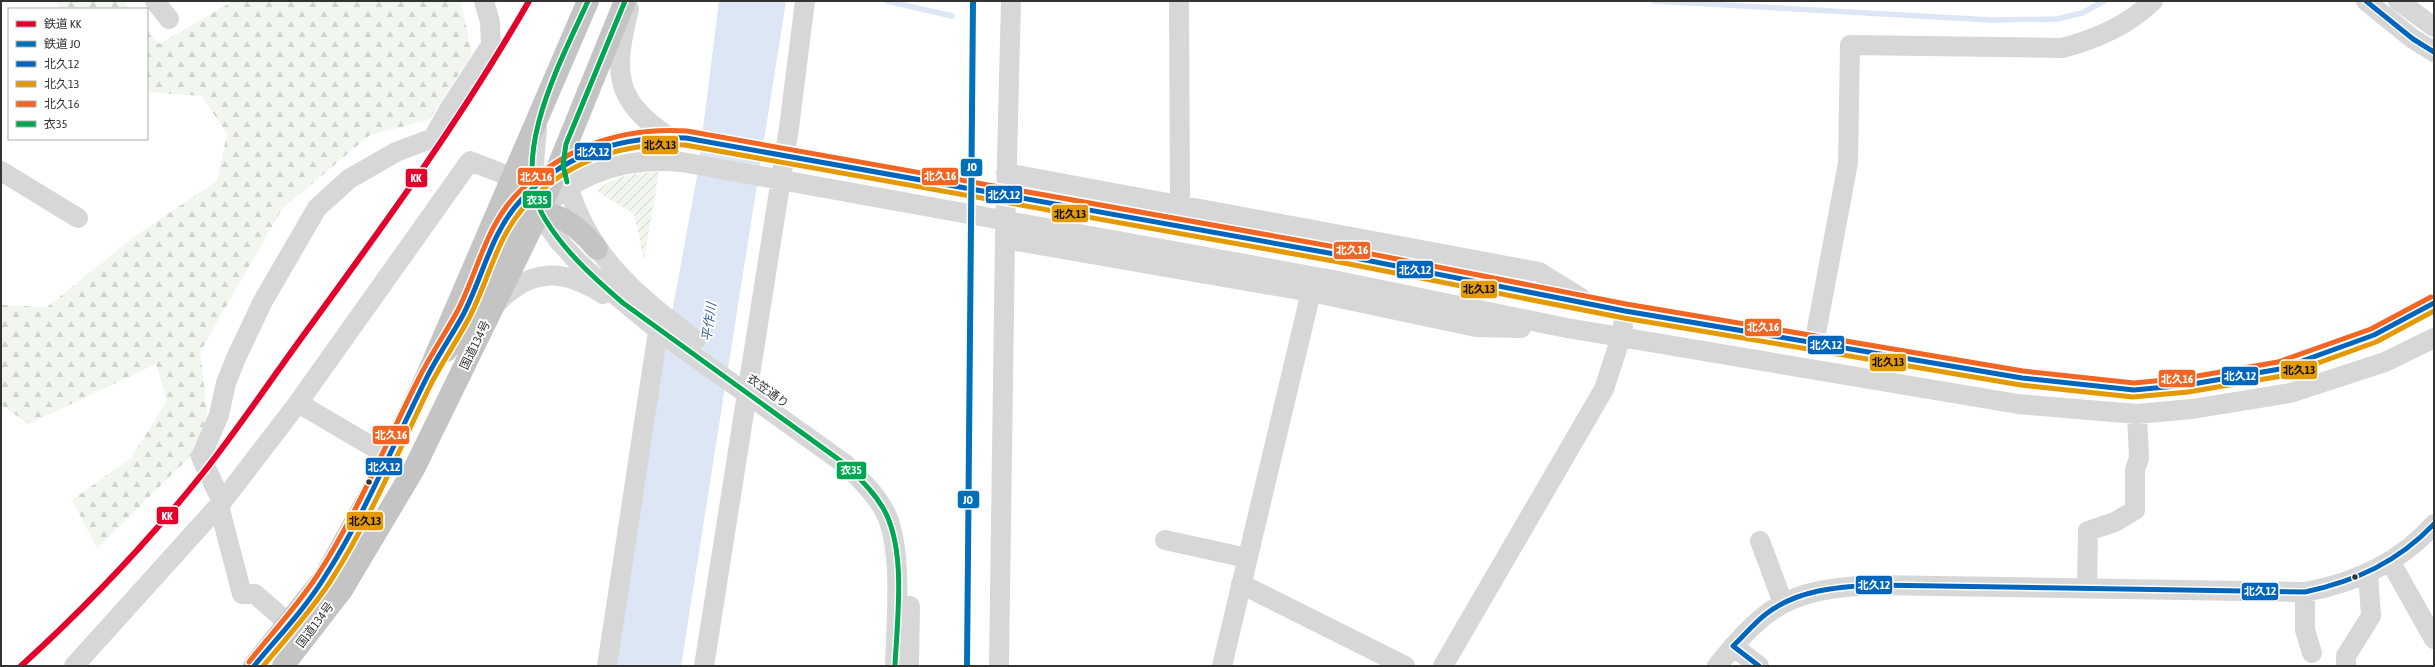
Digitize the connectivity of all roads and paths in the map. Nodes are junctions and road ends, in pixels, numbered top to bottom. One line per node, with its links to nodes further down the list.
1 (155, 1): 12 (street)
2 (484, 1): 44 (street)
3 (588, 1): 15 (highway, 国道134号)
4 (625, 1): 17 (highway, 国道134号)
5 (631, 1): 16 (street)
6 (805, 1): 40 (street)
7 (1011, 1): 19 (street)
8 (1179, 1): 23 (street)
9 (2153, 1): 38 (street)
10 (2366, 1): 14 (street)
11 (2398, 1): 13 (street)
12 (169, 19)
13 (2434, 27)
14 (2434, 52)
15 (546, 97): 20 (highway, 国道134号); 22 (street, 衣笠通り)
16 (677, 138): 17 (street); 32 (street)
17 (563, 166): 22 (street); 24 (highway, 国道134号); 28 (street, 衣笠通り); 35 (street)
18 (1, 171): 25 (street)
19 (1006, 173): 21 (street); 26 (street)
20 (511, 177): 39 (highway, 国道134号); 41 (street)
21 (1048, 180): 23 (street); 27 (street)
22 (532, 189): 24 (street, 衣笠通り); 39 (highway)
23 (1180, 204): 32 (street)
24 (539, 213): 28 (highway); 31 (highway, 国道134号); 34 (street, 衣笠通り); 39 (highway)
25 (78, 218)
26 (1005, 240): 27 (street); 67 (street)
27 (1045, 246): 29 (street)
28 (597, 249): 34 (street, 衣笠通り)
29 (1311, 292): 35 (street); 48 (street)
30 (2434, 302): 38 (street)
31 (496, 304): 34 (street, 衣笠通り); 56 (highway, 国道134号)
32 (1593, 306): 33 (street)
33 (1625, 311): 36 (street); 38 (street)
34 (660, 324): 40 (street, 衣笠通り); 63 (street)
35 (1567, 328): 36 (street)
36 (1621, 337): 42 (street); 70 (street)
37 (2434, 338): 42 (street)
38 (1814, 344)
39 (425, 380): 43 (highway, 国道134号)
40 (744, 383): 64 (street); 65 (street, 衣笠通り); 66 (street, 衣笠通り)
41 (298, 403): 43 (street); 44 (street)
42 (2137, 414): 52 (street)
43 (390, 457): 55 (highway, 国道134号)
44 (221, 504): 55 (street); 60 (street)
45 (2434, 524): 49 (street)
46 (1165, 540): 48 (street)
47 (1760, 541): 54 (street)
48 (1247, 558): 51 (street)
49 (2390, 561): 50 (street); 57 (street)
50 (2368, 573): 53 (street); 73 (street)
51 (1241, 584): 68 (street); 69 (street)
52 (2087, 588): 53 (street); 54 (street)
53 (2305, 592): 59 (street)
54 (1783, 603): 58 (street)
55 (289, 623): 56 (street); 61 (highway, 国道134号)
56 (306, 638): 62 (highway, 国道134号)
57 (2434, 640)
58 (1733, 646): 71 (street); 72 (street)
59 (2312, 653)
60 (85, 663)
61 (254, 666)
62 (283, 666)
63 (607, 666)
64 (704, 666)
65 (895, 666)
66 (909, 666)
67 (1000, 666)
68 (1222, 666)
69 (1405, 666)
70 (1443, 666)
71 (1717, 666)
72 (1759, 666)
73 (2346, 666)

